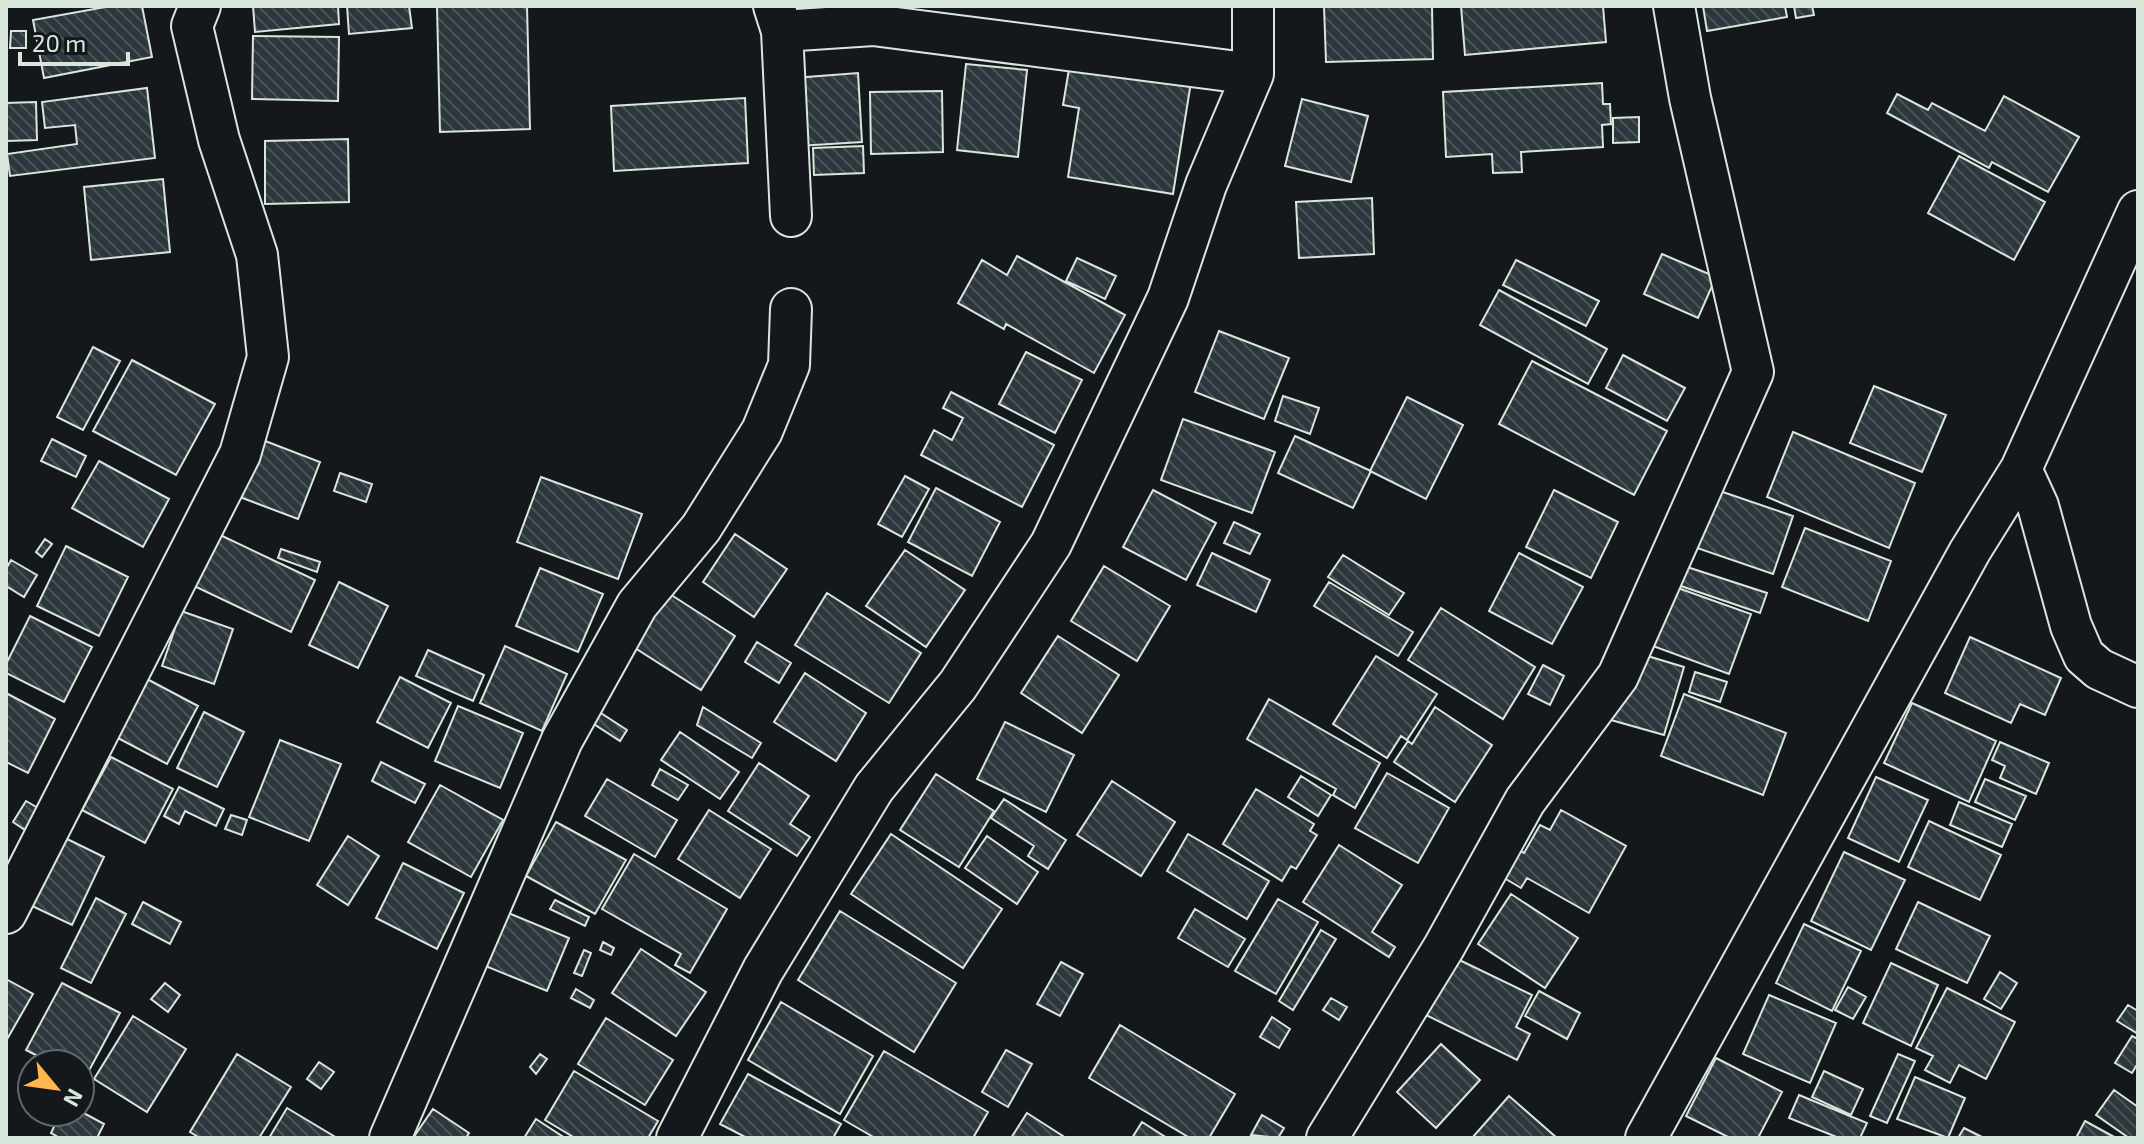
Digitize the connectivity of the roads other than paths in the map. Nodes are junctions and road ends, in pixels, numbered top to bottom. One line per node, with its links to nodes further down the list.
1 (200, 6): 11 (street)
2 (1253, 6): 5 (street)
3 (1674, 6): 14 (street)
4 (778, 18): 5 (street); 7 (street)
5 (1253, 74): 13 (street)
6 (2138, 211): 9 (street)
7 (791, 216)
8 (791, 309): 12 (street)
9 (2021, 469): 10 (street); 15 (street)
10 (2138, 687)
11 (6, 913)
12 (390, 1138)
13 (677, 1138)
14 (1327, 1138)
15 (1646, 1138)

